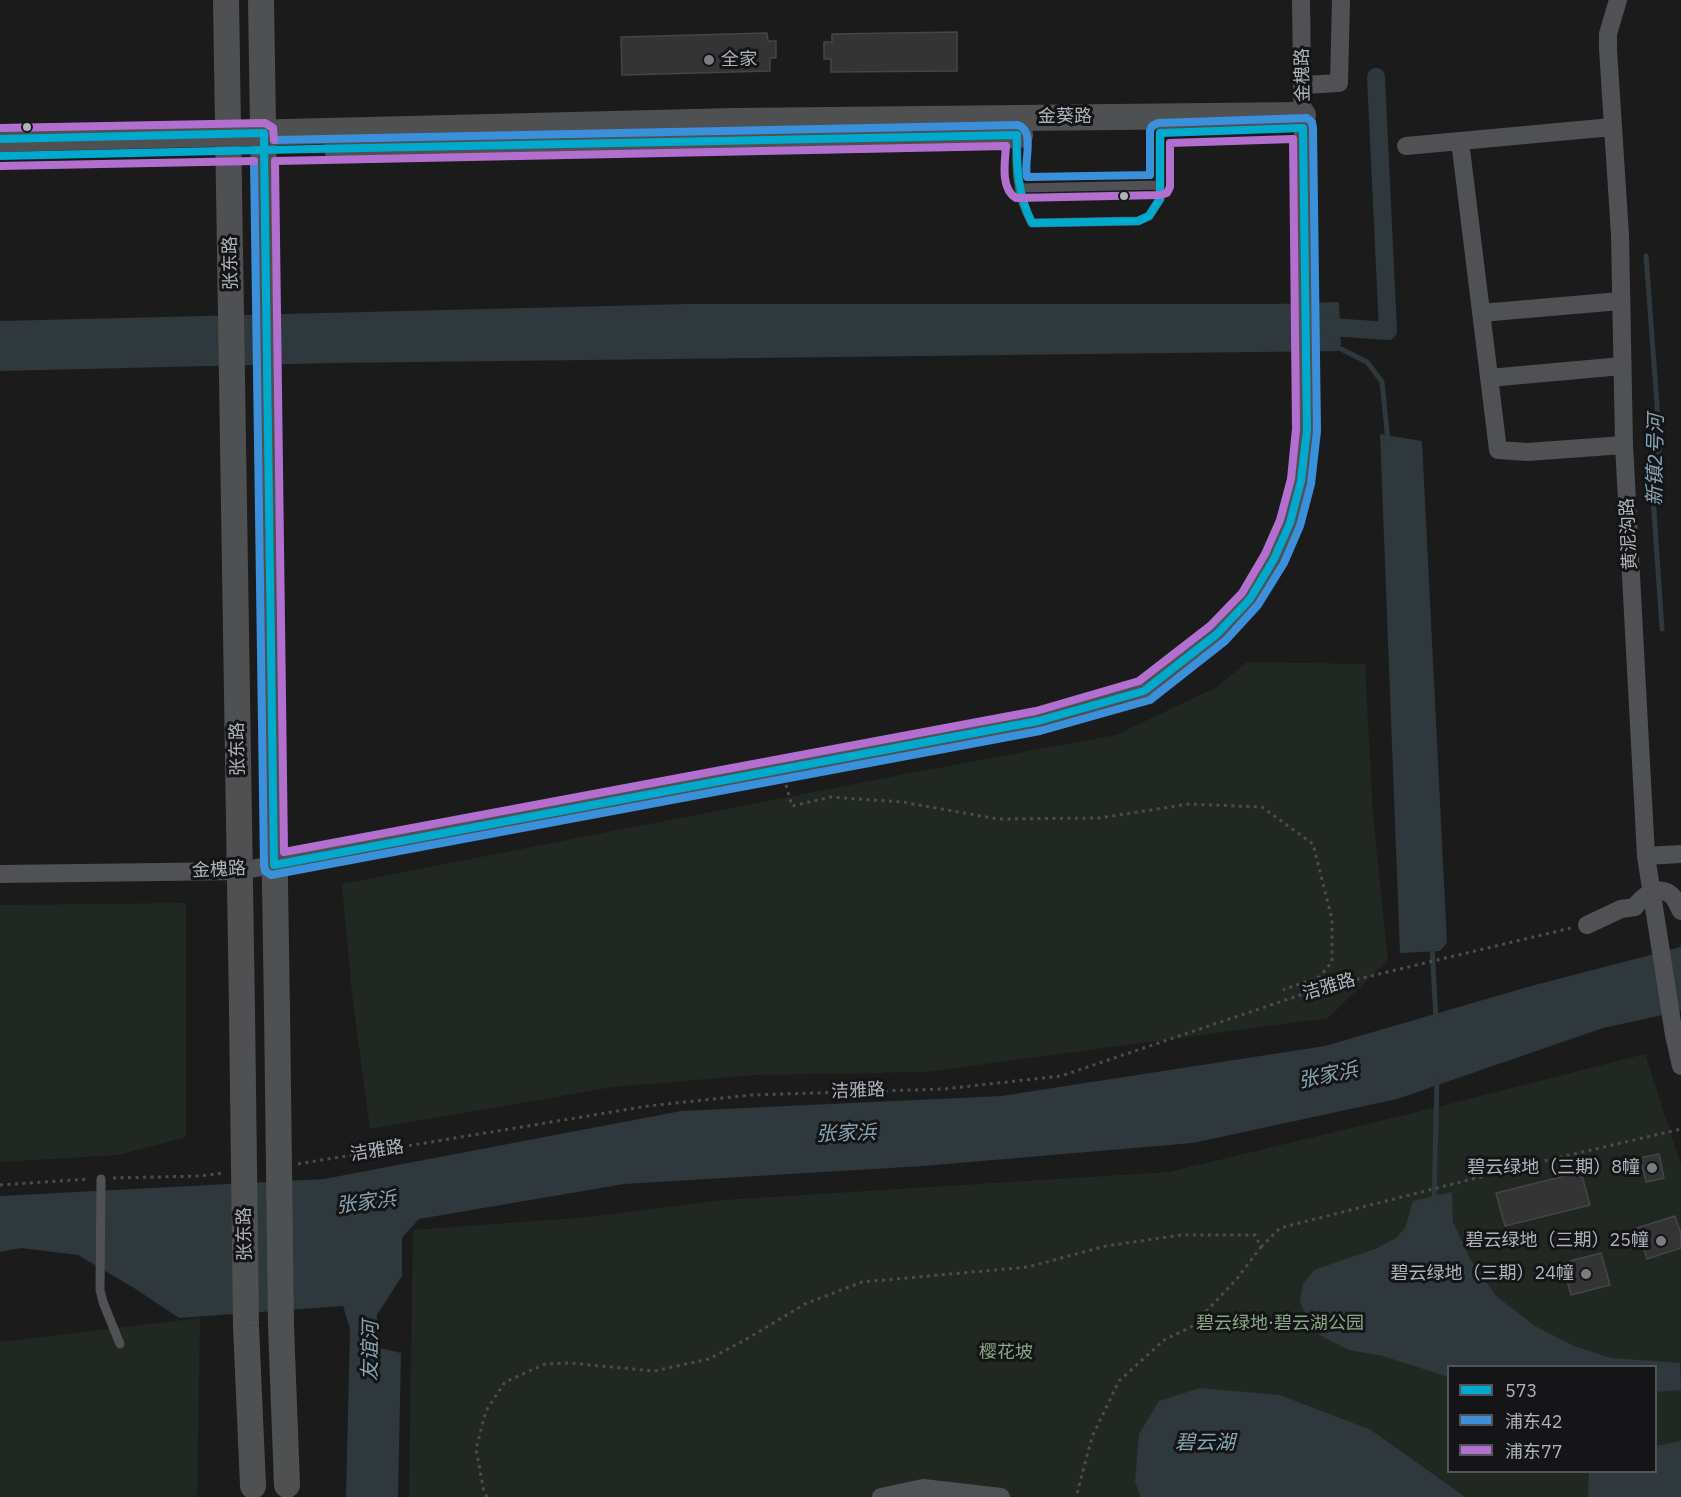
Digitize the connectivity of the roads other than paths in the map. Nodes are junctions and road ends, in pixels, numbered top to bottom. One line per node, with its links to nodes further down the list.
1 (226, 0): 14 (main road, 张东路)
2 (261, 0): 13 (main road, 张东路)
3 (1301, 0): 6 (street, 金槐路)
4 (1341, 0): 6 (street)
5 (1618, 0): 8 (street, 黄泥沟路)
6 (1303, 85): 7 (street, 金槐路)
7 (1303, 122): 9 (main road, 金葵路); 13 (main road, 金葵路); 26 (street, 金槐路)
8 (1612, 127): 12 (street); 19 (street, 黄泥沟路)
9 (1160, 133): 10 (main road, 金葵路); 17 (lane)
10 (1017, 135): 13 (main road, 金葵路); 18 (lane)
11 (0, 139): 14 (main road, 金葵路)
12 (1460, 141): 15 (street); 20 (street)
13 (264, 142): 14 (main road, 金葵路); 26 (main road, 张东路)
14 (229, 143): 16 (main road, 金葵路); 27 (main road, 张东路)
15 (1406, 146)
16 (0, 156)
17 (1160, 185): 18 (lane); 18 (lane)
18 (1019, 188)
19 (1620, 301): 20 (street); 21 (street, 黄泥沟路)
20 (1481, 313): 22 (street)
21 (1622, 366): 22 (street); 23 (street, 黄泥沟路)
22 (1489, 378): 23 (street)
23 (1624, 445): 25 (street, 黄泥沟路)
24 (1681, 854): 25 (street)
25 (1646, 856): 29 (street, 黄泥沟路)
26 (274, 865): 27 (street, 金槐路); 37 (main road, 张东路, bridge)
27 (240, 870): 28 (street, 金槐路); 36 (main road, 张东路, bridge)
28 (0, 874)
29 (1651, 893): 30 (street); 31 (street); 32 (street, 黄泥沟路)
30 (1681, 911)
31 (1587, 925)
32 (1679, 1048): 33 (street, 黄泥沟路)
33 (1681, 1066)
34 (100, 1179): 35 (lane)
35 (120, 1344)
36 (253, 1491)
37 (287, 1491)
38 (881, 1497): 39 (street)
39 (1001, 1497)

